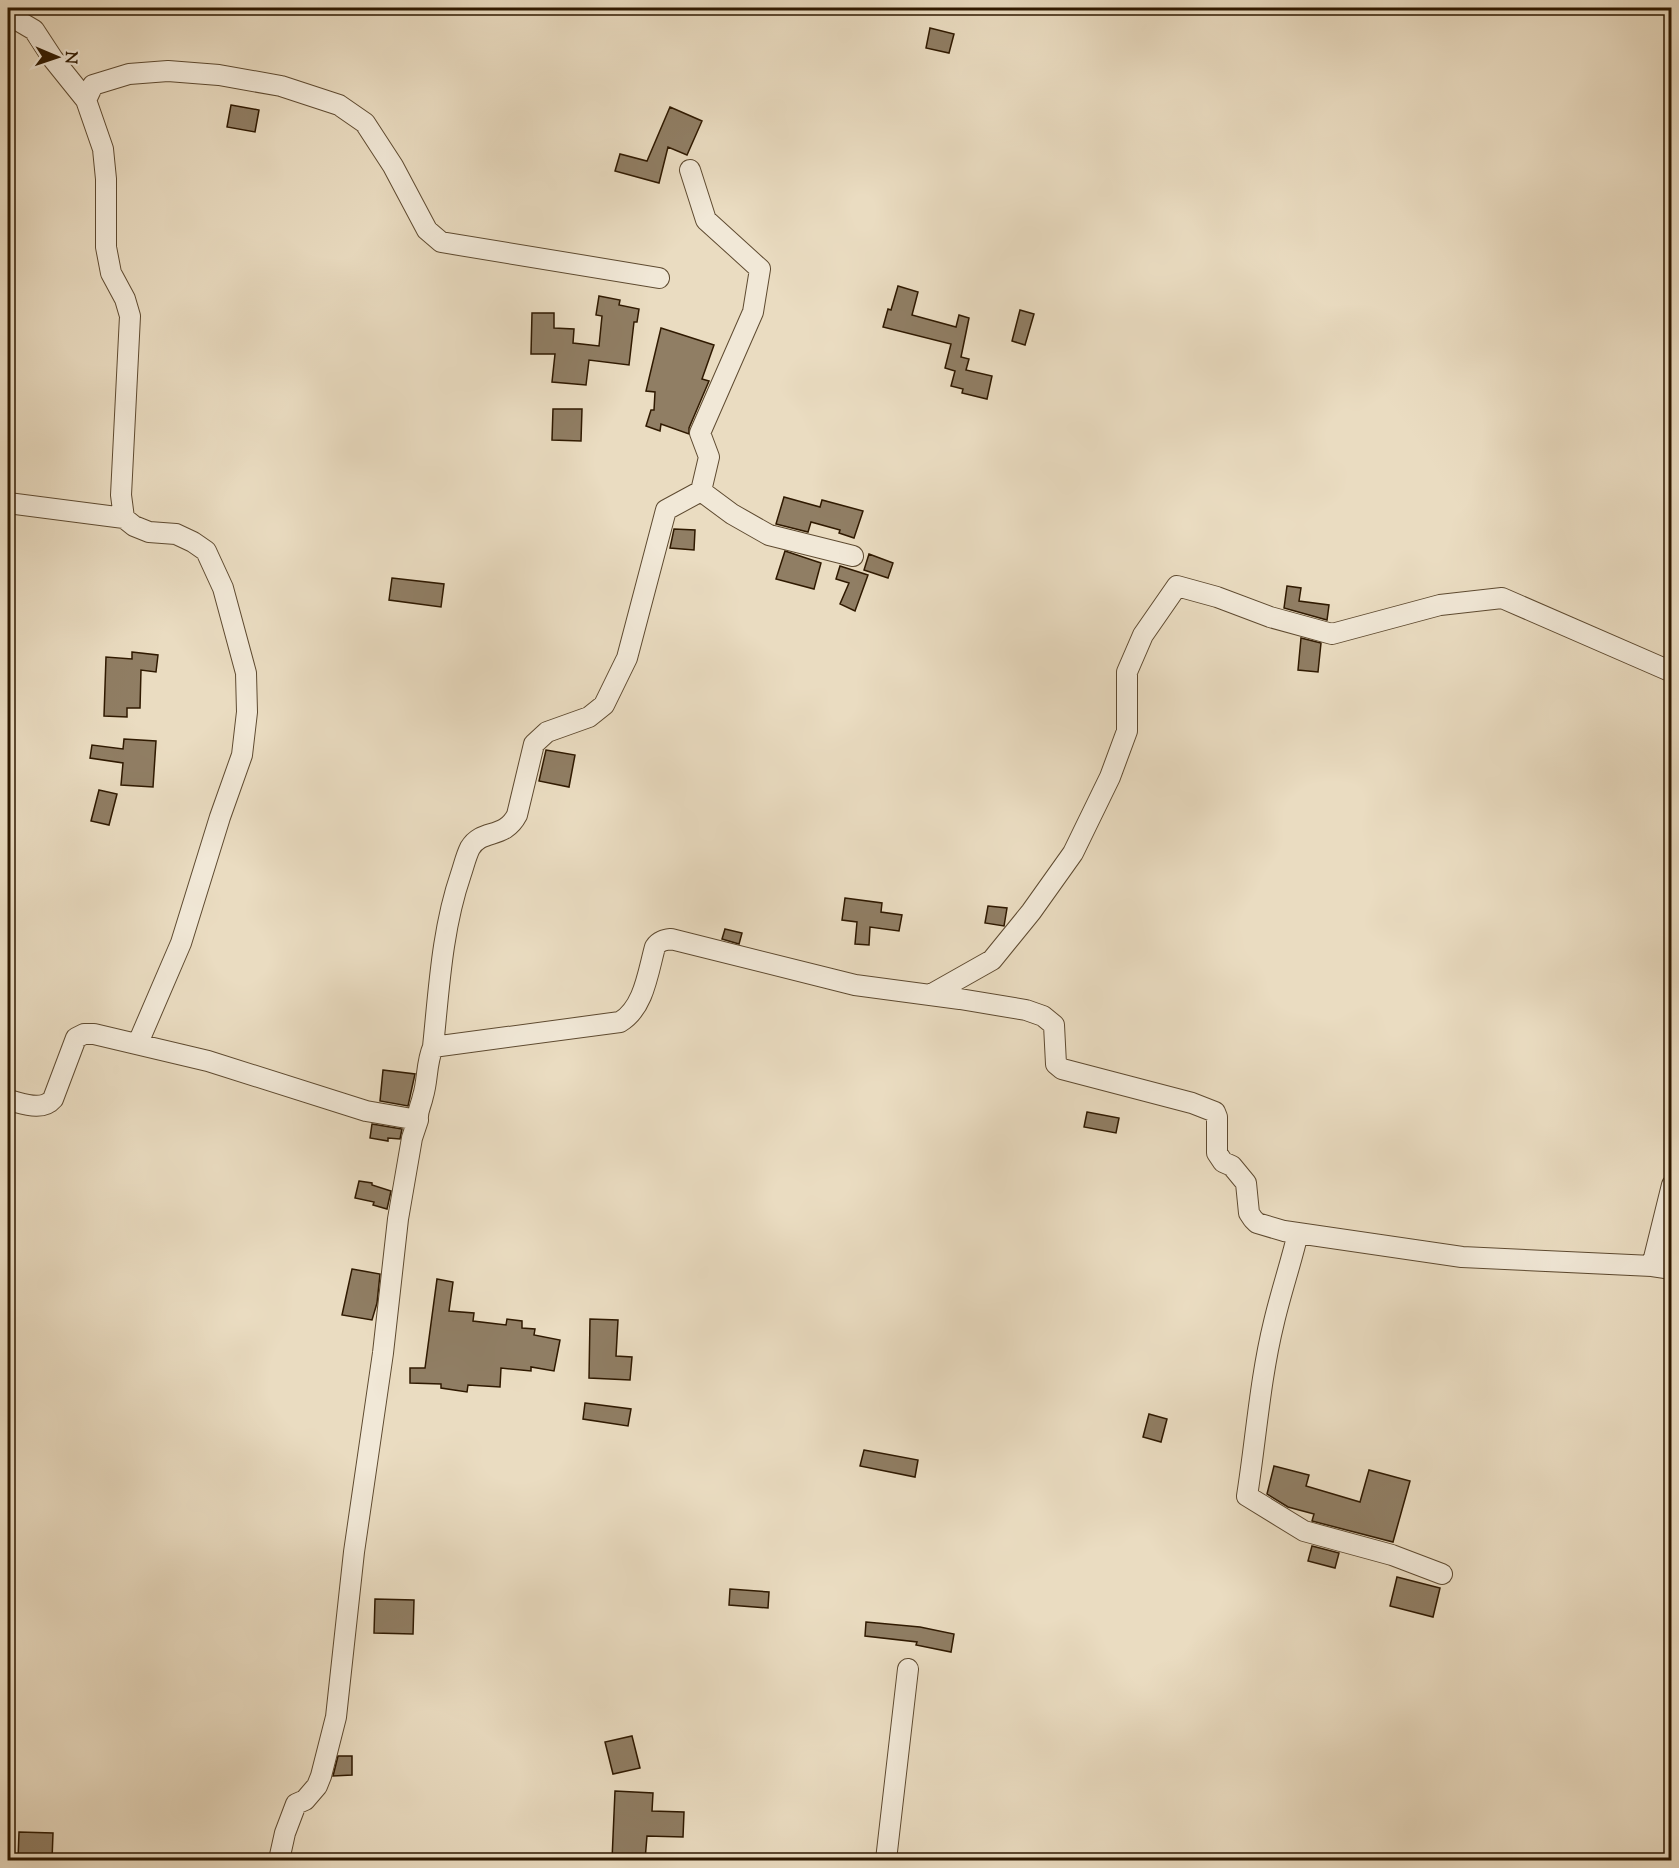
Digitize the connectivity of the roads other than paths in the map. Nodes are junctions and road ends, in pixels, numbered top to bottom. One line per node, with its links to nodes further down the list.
1 (29, 17): 2 (street); 3 (street)
2 (8, 19)
3 (86, 100): 5 (street); 8 (street)
4 (690, 170): 6 (street)
5 (659, 278)
6 (700, 491): 9 (street); 13 (street)
7 (8, 503): 8 (street)
8 (124, 518): 12 (street)
9 (853, 556)
10 (1671, 672): 11 (street)
11 (930, 995): 13 (street); 17 (street)
12 (138, 1043): 14 (street); 15 (street)
13 (434, 1047): 15 (street)
14 (8, 1100)
15 (418, 1120): 22 (street)
16 (1671, 1185): 18 (street)
17 (1298, 1233): 18 (street); 20 (street)
18 (1652, 1266): 19 (street)
19 (1671, 1269)
20 (1442, 1574)
21 (908, 1669): 23 (street)
22 (279, 1860)
23 (886, 1860)

